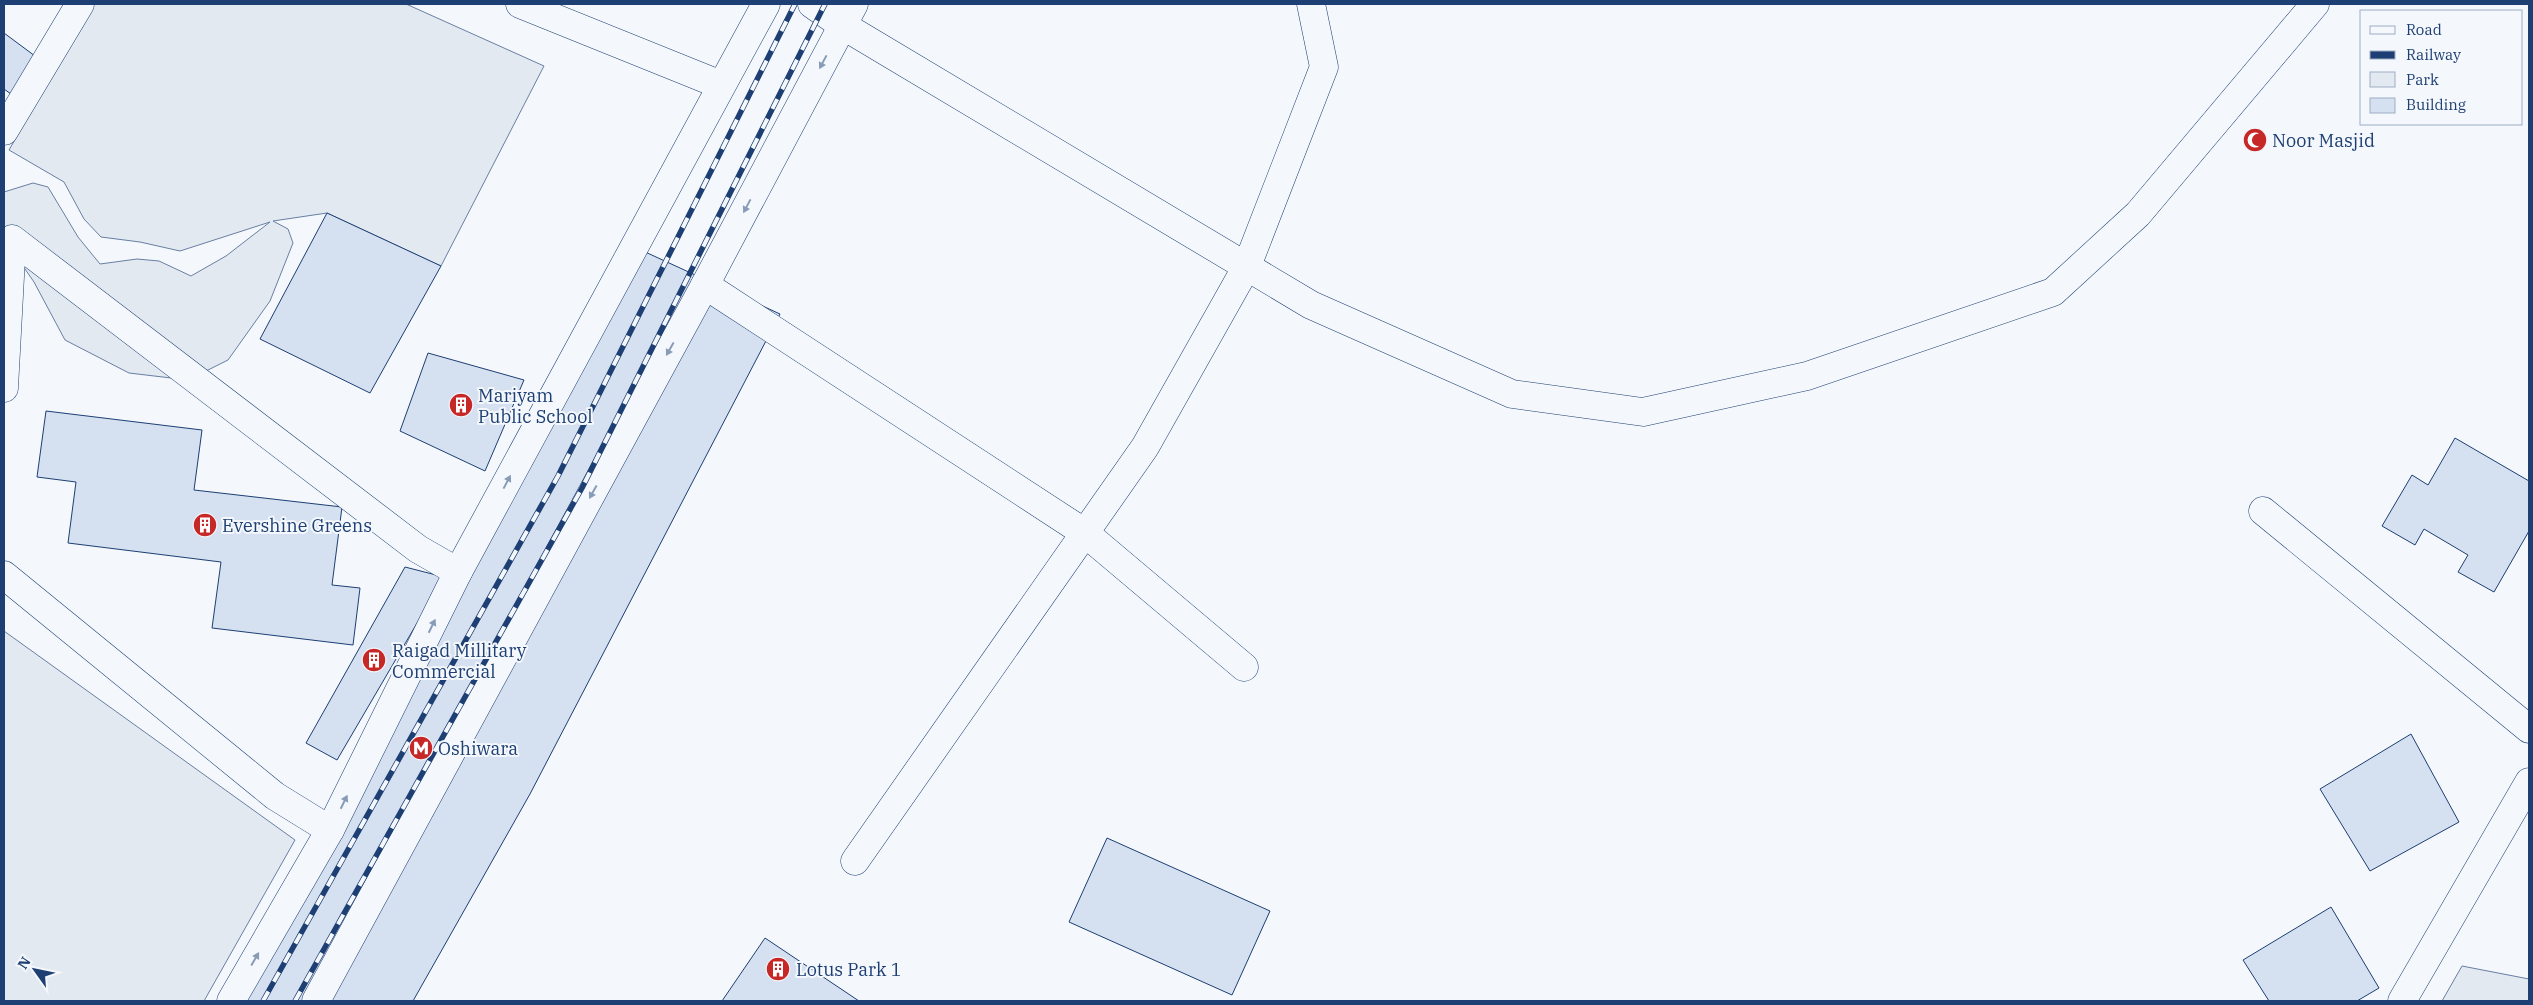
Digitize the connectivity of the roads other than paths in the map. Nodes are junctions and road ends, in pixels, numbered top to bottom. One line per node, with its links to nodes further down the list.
1 (80, 4): 9 (street)
2 (520, 4): 8 (street)
3 (766, 4): 8 (street)
4 (812, 4): 7 (street)
5 (1311, 4): 11 (street)
6 (2316, 4): 11 (street)
7 (848, 14): 11 (street); 12 (street, one-way to 12)
8 (721, 85): 16 (street, one-way to 8)
9 (4, 131)
10 (8, 236): 13 (street); 16 (street)
11 (1247, 266): 15 (street)
12 (705, 285): 15 (street); 24 (street, one-way to 24)
13 (4, 388)
14 (2263, 511): 19 (street)
15 (1085, 533): 18 (street); 22 (street)
16 (458, 572): 21 (street, one-way to 16)
17 (4, 575): 21 (street)
18 (1244, 667)
19 (2529, 729)
20 (2529, 782): 25 (street)
21 (330, 830): 23 (street, one-way to 21)
22 (855, 861)
23 (231, 1001)
24 (316, 1001)
25 (2402, 1001)

